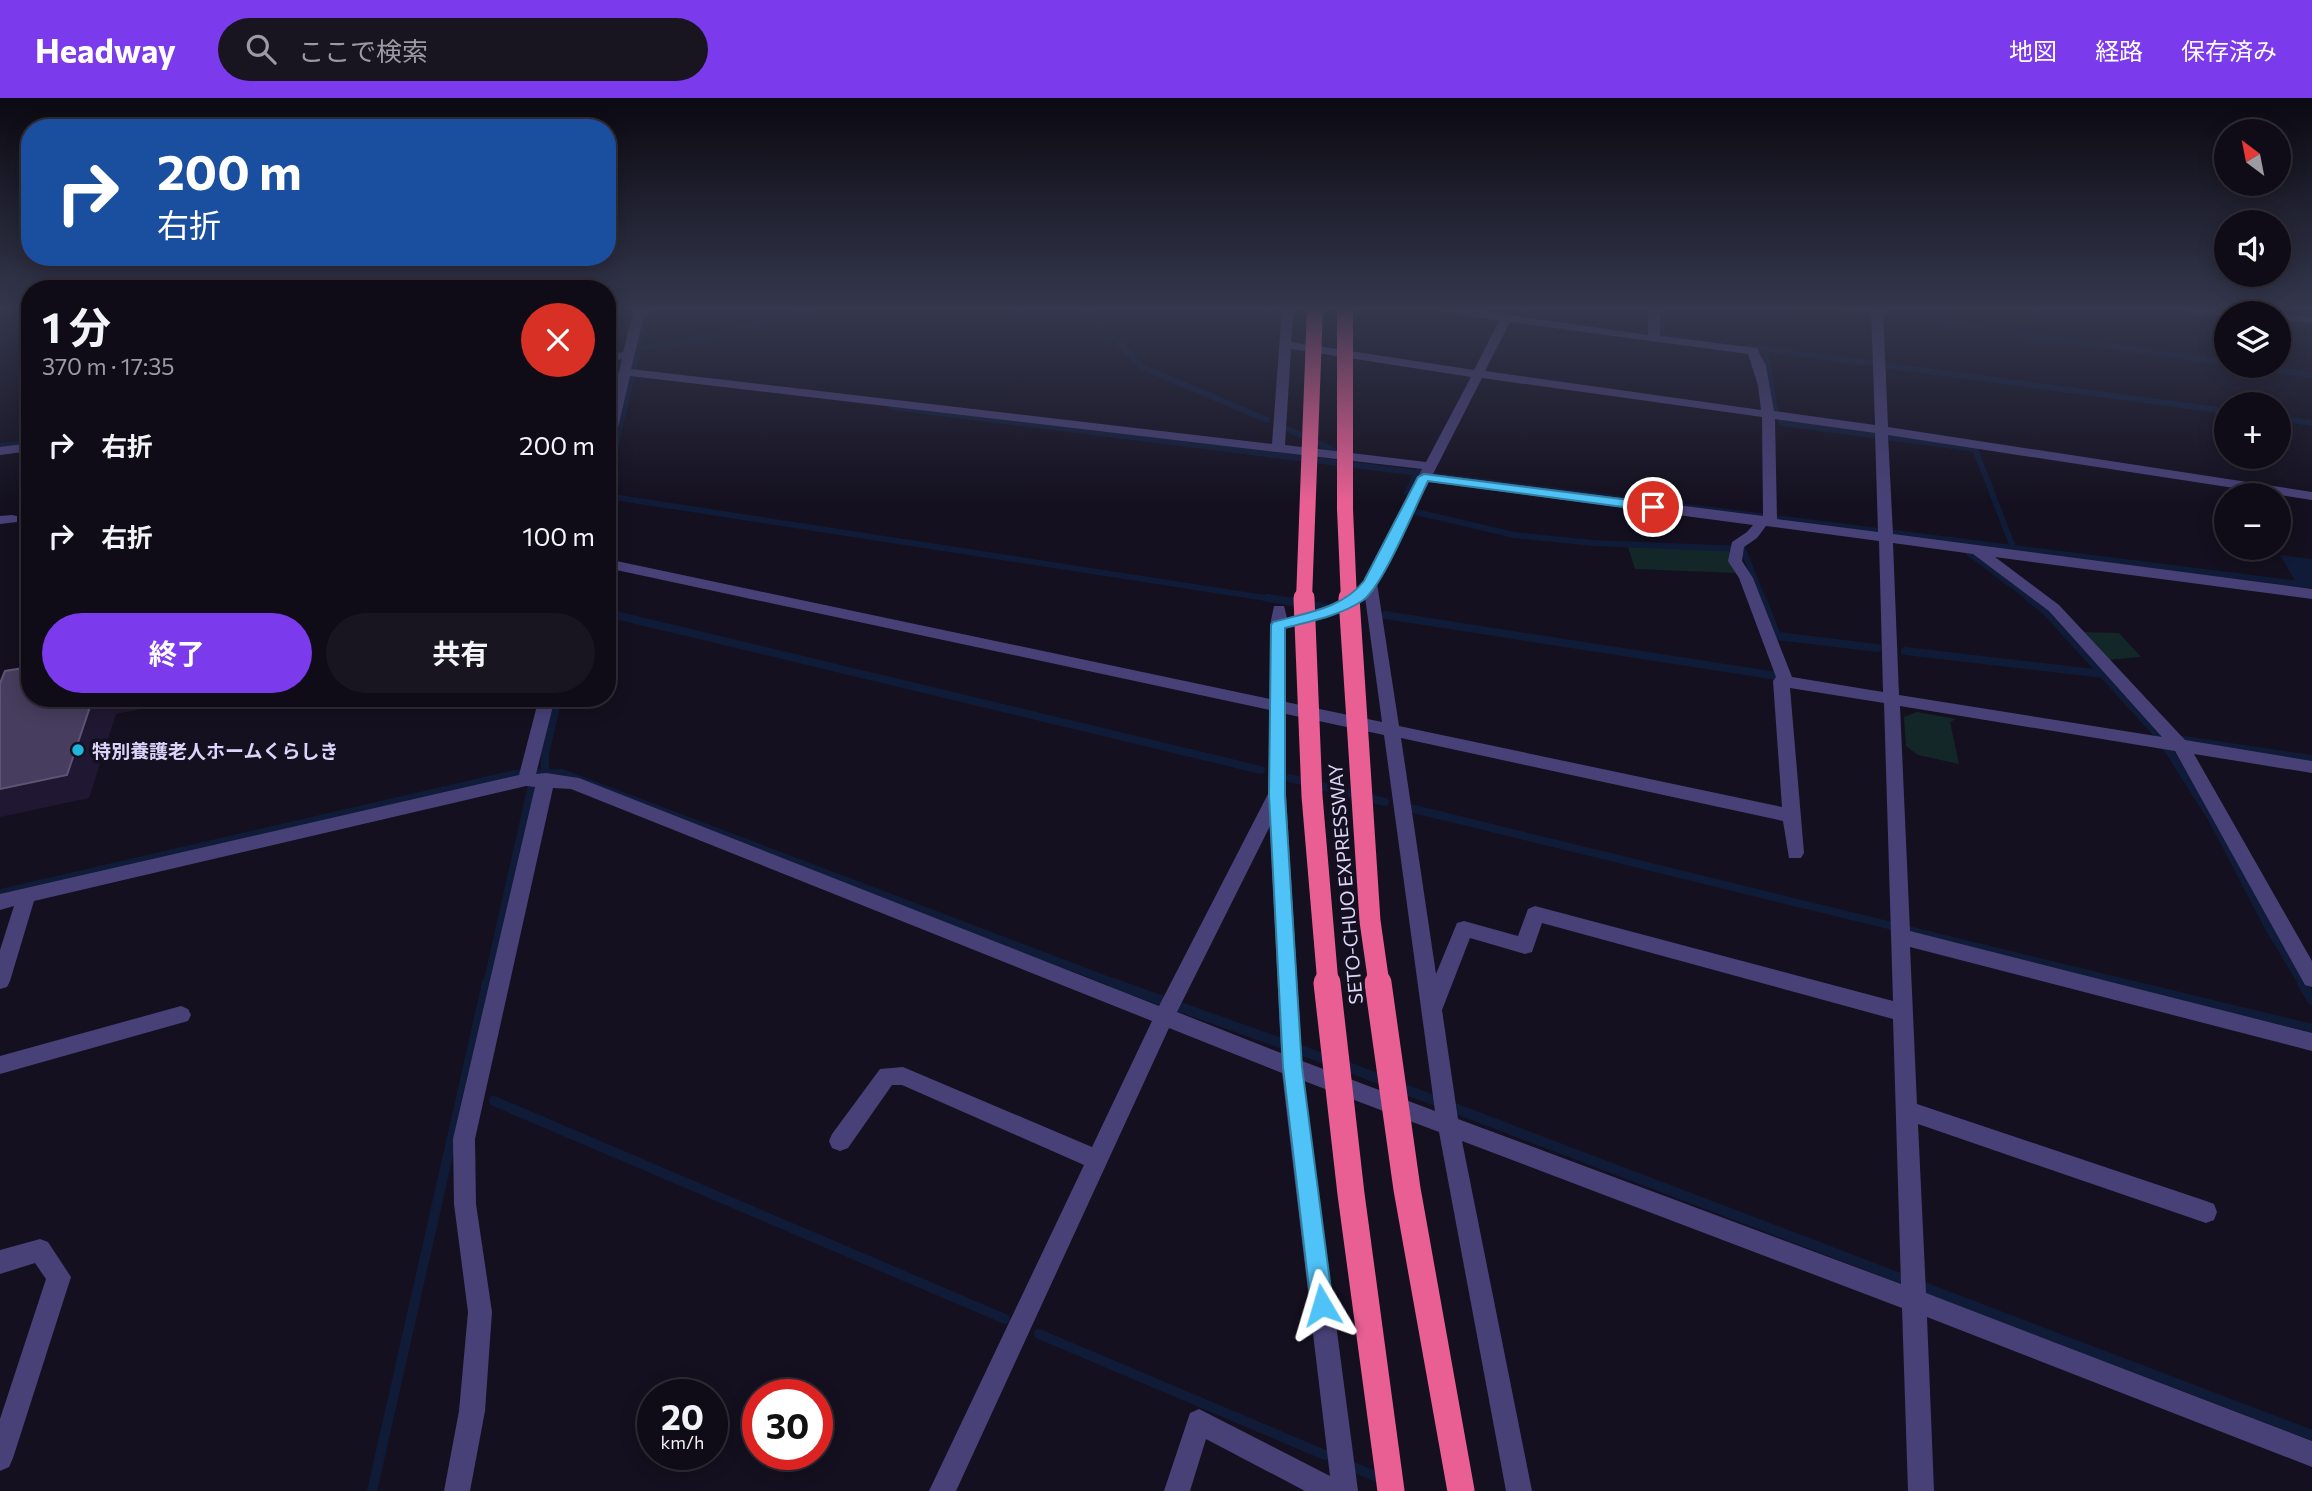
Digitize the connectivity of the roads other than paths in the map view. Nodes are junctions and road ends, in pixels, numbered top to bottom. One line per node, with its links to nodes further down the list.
1 (630, 373): 11 (street)
2 (639, 373): 14 (street)
3 (1284, 373): 14 (street)
4 (1312, 373): 61 (highway, SETO-CHUO EXPRESSWAY, bridge)
5 (1345, 373): 62 (highway, SETO-CHUO EXPRESSWAY, bridge)
6 (1471, 373): 9 (street)
7 (1762, 373): 10 (street)
8 (1879, 373): 12 (street)
9 (1478, 374): 10 (street); 16 (street)
10 (1774, 415): 12 (street); 18 (street)
11 (616, 416)
12 (1881, 436): 17 (street); 19 (street)
13 (21, 448): 15 (street)
14 (1278, 448): 16 (street)
15 (0, 451)
16 (1427, 472): 18 (street); 22 (street)
17 (2312, 496)
18 (1768, 519): 19 (street); 24 (street)
19 (1886, 533): 20 (street); 25 (street)
20 (1976, 549): 23 (street); 29 (street)
21 (616, 565): 27 (street)
22 (1370, 583): 27 (street); 28 (street)
23 (2312, 594)
24 (1784, 678): 25 (street); 33 (street)
25 (1890, 695): 29 (street); 37 (street)
26 (545, 707): 31 (street)
27 (1277, 708): 28 (street); 32 (street)
28 (1390, 731): 33 (street); 41 (street)
29 (2172, 743): 30 (street); 38 (street)
30 (2312, 768)
31 (532, 776): 35 (street); 40 (street); 56 (street)
32 (1277, 795): 40 (street); 45 (street)
33 (1792, 816): 34 (street)
34 (1795, 853)
35 (27, 895): 36 (street); 39 (street)
36 (0, 902)
37 (1901, 931): 42 (street); 44 (street)
38 (2312, 979)
39 (0, 981)
40 (1169, 1007): 45 (street); 50 (street)
41 (1431, 1011): 42 (street); 47 (street)
42 (1904, 1013): 48 (street)
43 (181, 1015): 46 (street)
44 (2312, 1042)
45 (1292, 1051): 47 (street); 60 (street)
46 (0, 1065)
47 (1446, 1109): 53 (street); 63 (street)
48 (1907, 1110): 51 (street); 53 (street)
49 (840, 1141): 50 (street)
50 (1098, 1160): 57 (street)
51 (2206, 1212)
52 (0, 1262): 55 (street)
53 (1913, 1288): 54 (street); 64 (street)
54 (2312, 1454)
55 (0, 1458)
56 (457, 1491)
57 (942, 1491)
58 (1177, 1491): 59 (street)
59 (1332, 1491)
60 (1345, 1491)
61 (1391, 1491)
62 (1461, 1491)
63 (1519, 1491)
64 (1921, 1491)

